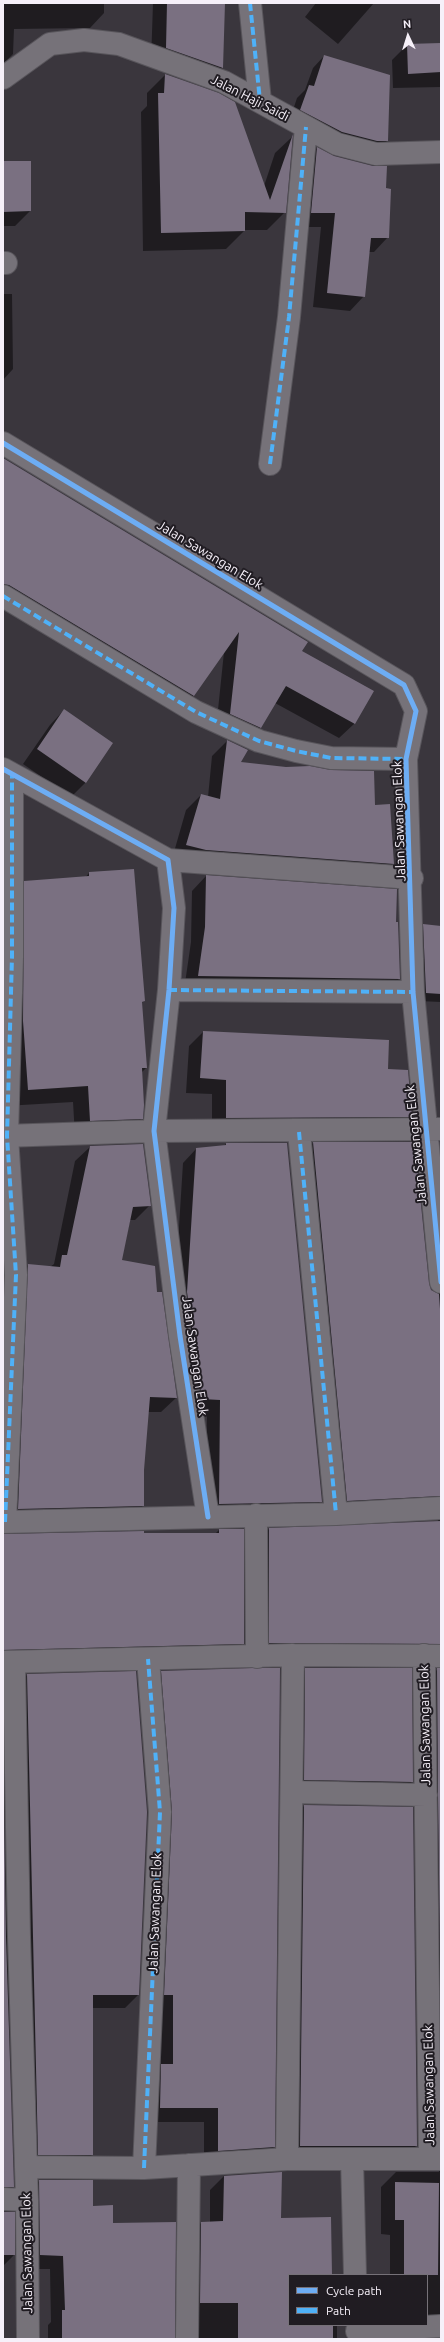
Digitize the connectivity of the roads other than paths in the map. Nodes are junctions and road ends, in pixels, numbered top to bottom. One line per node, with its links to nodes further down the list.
1 (250, 3): 3 (street)
2 (10, 73): 3 (street, Jalan Haji Saidi)
3 (260, 101): 4 (street, Jalan Haji Saidi)
4 (306, 127): 5 (street, Jalan Haji Saidi); 7 (street)
5 (441, 152)
6 (3, 444): 9 (street, Jalan Sawangan Elok)
7 (270, 464)
8 (3, 596): 9 (street, Jalan Sawangan Elok)
9 (406, 759): 12 (street, Jalan Sawangan Elok)
10 (8, 772): 11 (street, Jalan Sawangan Elok); 18 (street, Jalan Sawangan Elok)
11 (168, 860): 12 (street, Jalan Sawangan Elok); 13 (street, Jalan Sawangan Elok)
12 (412, 878): 14 (street, Jalan Sawangan Elok)
13 (169, 990): 14 (street); 16 (street, Jalan Sawangan Elok)
14 (413, 992): 15 (street, Jalan Sawangan Elok)
15 (433, 1130): 17 (street, Jalan Sawangan Elok); 19 (street, Jalan Sawangan Elok)
16 (154, 1131): 17 (street, Jalan Sawangan Elok); 18 (street, Jalan Sawangan Elok); 23 (street, Jalan Sawangan Elok)
17 (299, 1132): 22 (street)
18 (5, 1136): 24 (street, Jalan Sawangan Elok)
19 (441, 1282)
20 (441, 1508): 22 (street, Jalan Sawangan Elok)
21 (256, 1514): 22 (street, Jalan Sawangan Elok); 23 (street, Jalan Sawangan Elok); 27 (street)
22 (336, 1514)
23 (208, 1517): 24 (street, Jalan Sawangan Elok)
24 (4, 1522)
25 (293, 1655): 26 (street, Jalan Sawangan Elok); 27 (street, Jalan Sawangan Elok); 30 (street)
26 (432, 1656): 31 (street, Jalan Sawangan Elok)
27 (257, 1657): 28 (street, Jalan Sawangan Elok)
28 (148, 1659): 29 (street, Jalan Sawangan Elok); 37 (street, Jalan Sawangan Elok)
29 (9, 1662): 36 (street, Jalan Sawangan Elok)
30 (292, 1792): 31 (street, Jalan Sawangan Elok); 32 (street)
31 (426, 1795): 34 (street, Jalan Sawangan Elok)
32 (286, 2159): 33 (street, Jalan Sawangan Elok); 35 (street, Jalan Sawangan Elok)
33 (352, 2159): 34 (street, Jalan Sawangan Elok); 40 (street)
34 (436, 2159)
35 (189, 2165): 37 (street, Jalan Sawangan Elok); 44 (street)
36 (26, 2167): 37 (street, Jalan Sawangan Elok); 39 (street, Jalan Sawangan Elok)
37 (144, 2168)
38 (3, 2199): 39 (street)
39 (27, 2200): 43 (street, Jalan Sawangan Elok)
40 (355, 2274)
41 (441, 2326): 42 (street)
42 (357, 2332)
43 (28, 2339)
44 (187, 2339)

